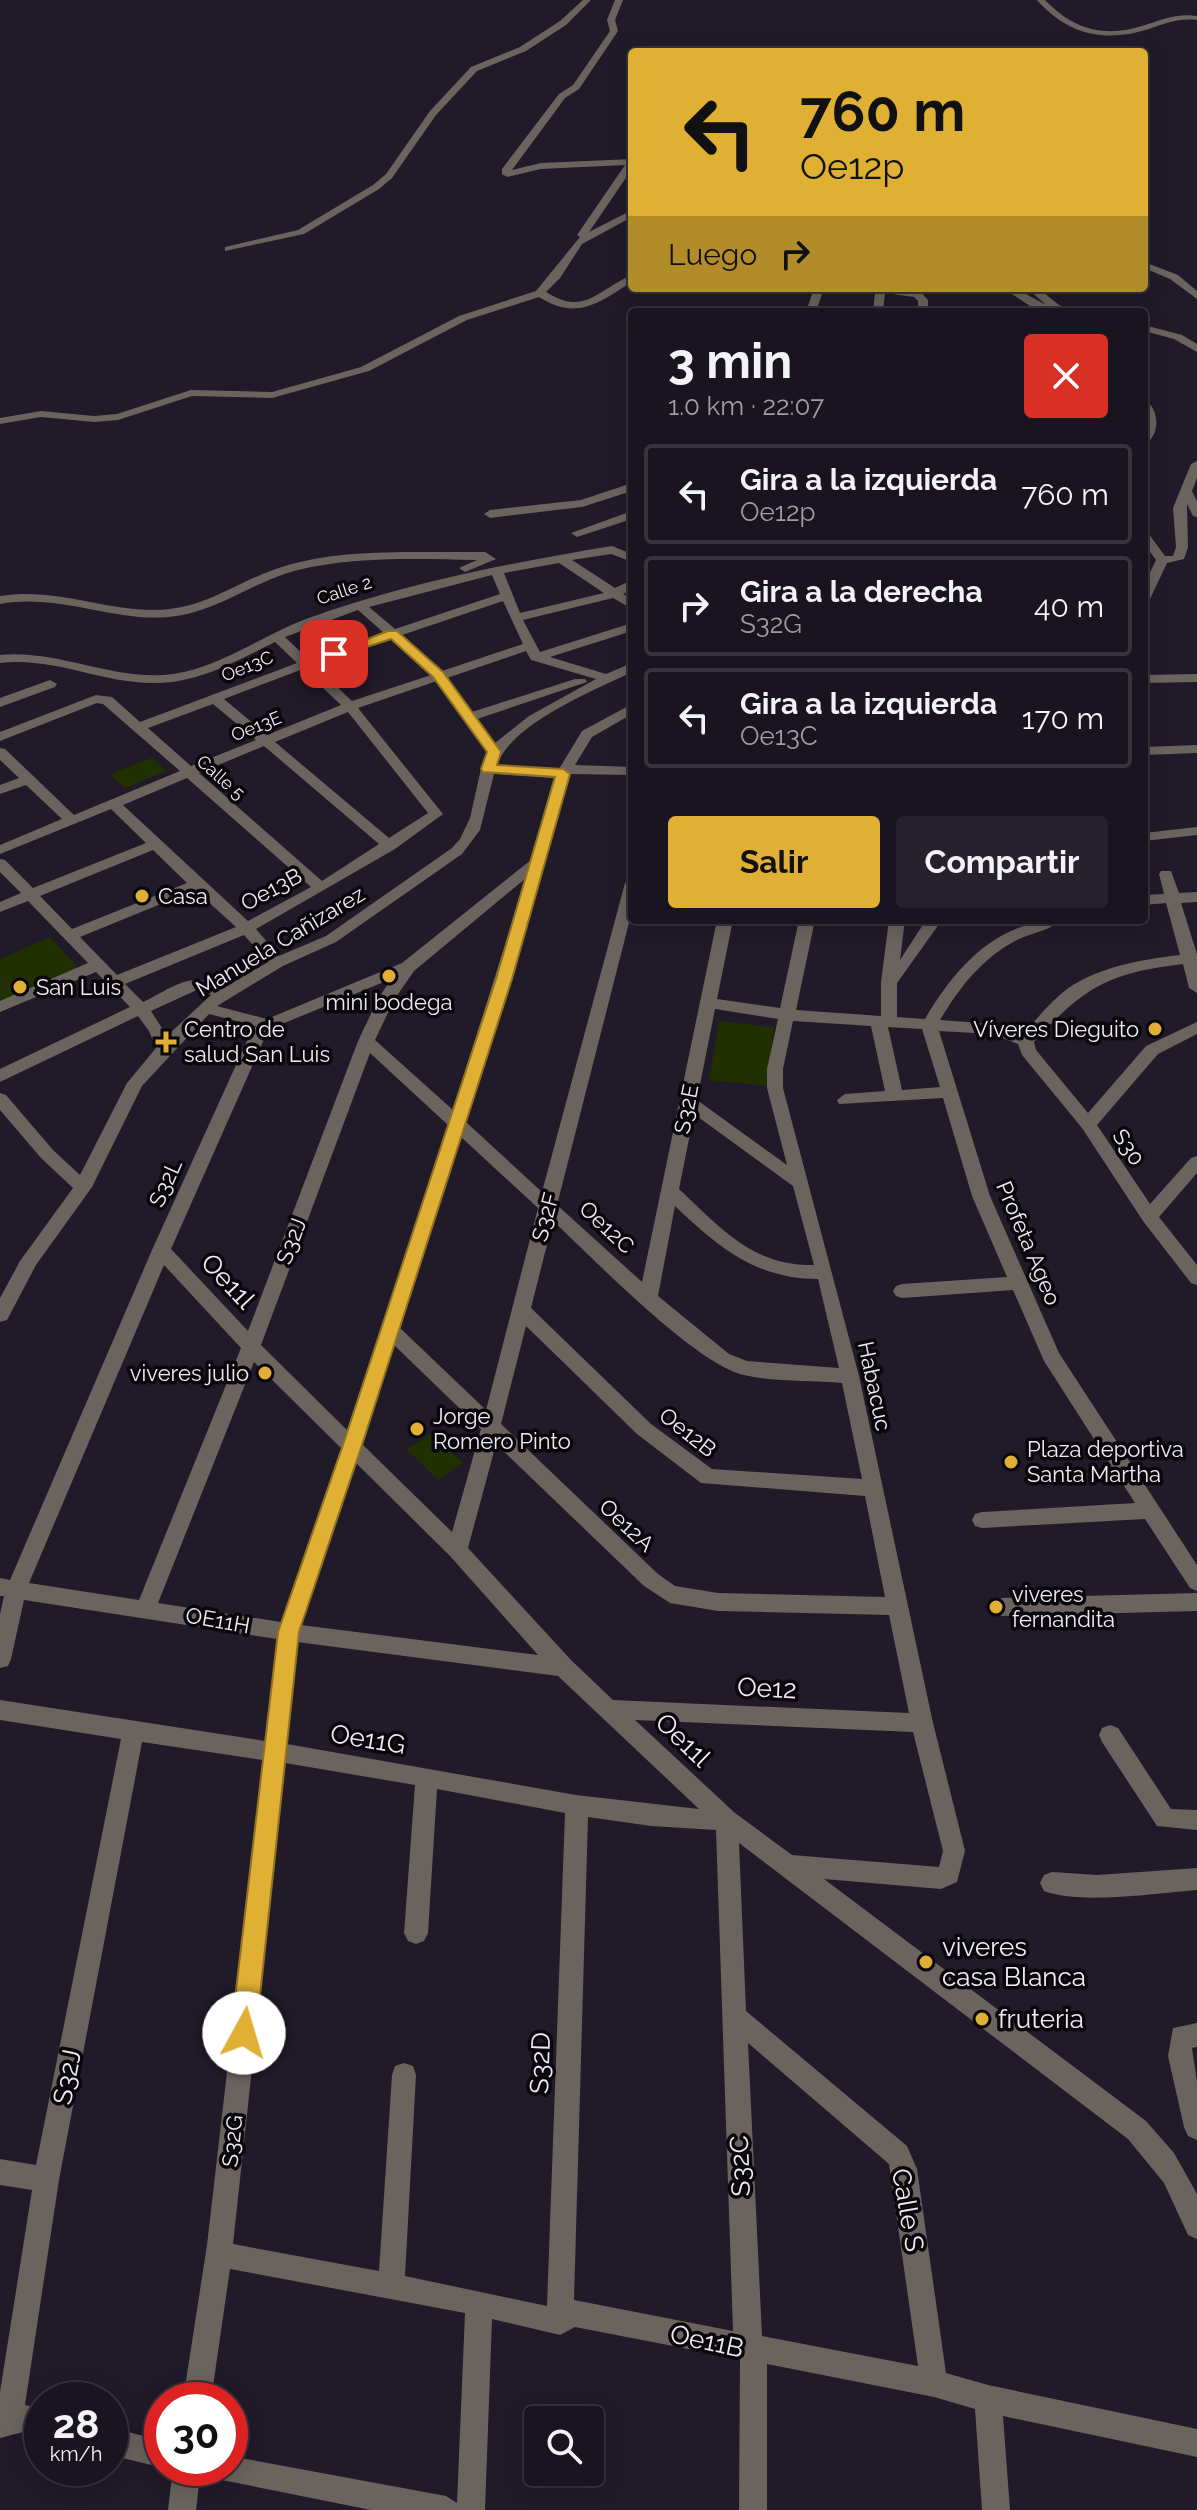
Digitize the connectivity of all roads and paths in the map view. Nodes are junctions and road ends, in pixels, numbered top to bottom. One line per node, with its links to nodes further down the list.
1 (587, 0): 9 (street)
2 (619, 0): 5 (street)
3 (1041, 0): 4 (street)
4 (1197, 18)
5 (628, 163)
6 (628, 167): 8 (street)
7 (628, 215): 8 (street)
8 (578, 242): 15 (street)
9 (228, 249)
10 (1148, 267): 16 (street)
11 (628, 281): 15 (street)
12 (908, 292): 18 (street)
13 (1013, 292): 20 (street)
14 (1037, 292): 17 (street)
15 (540, 293): 25 (street)
16 (1197, 296)
17 (1055, 307): 19 (street); 21 (street)
18 (923, 308)
19 (1040, 308)
20 (1040, 308)
21 (1059, 308)
22 (1148, 329): 23 (street)
23 (1197, 349)
24 (1148, 410): 26 (street)
25 (0, 421)
26 (1148, 436)
27 (1197, 464): 29 (street)
28 (628, 488): 31 (street)
29 (1186, 491): 30 (street); 37 (street)
30 (1196, 512)
31 (490, 514)
32 (628, 516): 33 (street)
33 (577, 533)
34 (1148, 541): 37 (street)
35 (628, 556): 36 (street, Calle 2)
36 (560, 558): 38 (street, Calle 2); 42 (street)
37 (1162, 560): 41 (street)
38 (497, 572): 39 (street, Calle 2); 43 (street)
39 (431, 584): 44 (street); 46 (street, Calle 2)
40 (628, 586): 42 (street)
41 (1148, 590)
42 (614, 594): 45 (street); 47 (street)
43 (506, 596): 47 (street); 49 (street, Oe13C)
44 (0, 600)
45 (628, 603)
46 (360, 605): 49 (street); 50 (street, Calle 2)
47 (516, 618): 52 (street)
48 (628, 628): 52 (street)
49 (393, 634): 54 (street, Oe13C); 57 (street)
50 (275, 635): 54 (street); 56 (street, Calle 2)
51 (0, 648): 56 (street)
52 (533, 652): 57 (street, Oe13E); 58 (street)
53 (0, 659): 56 (street)
54 (305, 664): 62 (street, Oe13C); 64 (street)
55 (628, 668): 58 (street)
56 (96, 669)
57 (438, 674): 64 (street, Oe13E); 66 (street)
58 (605, 677): 66 (street); 73 (street)
59 (1197, 678): 60 (street)
60 (1148, 679)
61 (50, 684): 63 (street)
62 (217, 700): 67 (street, Oe13C); 69 (street)
63 (0, 703)
64 (350, 706): 69 (street, Oe13E); 85 (street, Oe13B)
65 (628, 710): 75 (street, S32G)
66 (469, 717): 73 (street)
67 (139, 727): 68 (street, Calle 5); 77 (street, Calle 5)
68 (0, 737)
69 (266, 741): 77 (street, Oe13E); 85 (street)
70 (1197, 749): 71 (street)
71 (1148, 751)
72 (0, 752): 78 (street)
73 (494, 752): 74 (street, Manuela Cañizarez)
74 (488, 769): 75 (street); 106 (street, Manuela Cañizarez)
75 (564, 771): 76 (street); 88 (street, S32G)
76 (628, 771)
77 (189, 773): 80 (street, Oe13E); 91 (street, Calle 5)
78 (28, 779): 79 (street); 81 (street)
79 (0, 790)
80 (113, 803): 81 (street, Oe13E); 84 (street)
81 (71, 820): 86 (street, Oe13E)
82 (1197, 831): 83 (street)
83 (1148, 837)
84 (155, 844): 90 (street); 92 (street)
85 (390, 846): 91 (street, Oe13B)
86 (0, 850)
87 (0, 863): 92 (street)
88 (535, 863): 108 (street); 131 (street, S32G)
89 (1166, 874): 93 (street)
90 (197, 884): 103 (street); 104 (street)
91 (321, 888): 103 (street, Oe13B)
92 (28, 896): 97 (street); 104 (street)
93 (1171, 897): 94 (street); 96 (street); 105 (street)
94 (1197, 897)
95 (628, 898): 137 (street, S32F)
96 (1148, 900)
97 (0, 907)
98 (724, 924): 113 (street, S32E)
99 (806, 924): 117 (street, Habacuc)
100 (896, 924): 110 (street)
101 (931, 924): 110 (street)
102 (1043, 924): 120 (street)
103 (247, 928): 106 (street); 109 (street, Oe13B)
104 (68, 936): 107 (street)
105 (1193, 959): 111 (street); 123 (street)
106 (277, 963): 112 (street, Manuela Cañizarez)
107 (98, 965): 109 (street); 114 (street)
108 (408, 967): 119 (street); 122 (street, S32J)
109 (115, 982): 116 (street)
110 (889, 983): 118 (street)
111 (1197, 988)
112 (222, 996): 115 (street, Manuela Cañizarez); 116 (street)
113 (706, 1003): 117 (street); 130 (street, S32E)
114 (0, 1007)
115 (205, 1008): 119 (street); 124 (street, Manuela Cañizarez)
116 (141, 1009): 124 (street); 125 (street)
117 (789, 1015): 118 (street); 134 (street, Habacuc)
118 (884, 1021): 120 (street); 127 (street)
119 (268, 1024): 139 (street, S32L)
120 (929, 1025): 123 (street); 126 (street, Profeta Ageo)
121 (1197, 1027): 132 (street)
122 (366, 1041): 131 (street, Oe12C); 148 (street, S32J)
123 (1026, 1041): 132 (street, S30)
124 (164, 1049): 135 (street, Manuela Cañizarez)
125 (0, 1076)
126 (950, 1092): 127 (street); 142 (street, Profeta Ageo)
127 (895, 1097): 129 (street)
128 (0, 1099): 135 (street)
129 (845, 1100)
130 (687, 1101): 134 (street); 136 (street, S32E)
131 (455, 1122): 137 (street, Oe12C); 147 (street, S32G)
132 (1088, 1124): 138 (street, S30)
133 (1197, 1162): 138 (street)
134 (799, 1182): 140 (street, Habacuc)
135 (83, 1187): 146 (street, Manuela Cañizarez)
136 (671, 1192): 140 (street); 144 (street, S32E)
137 (548, 1205): 144 (street, Oe12C); 145 (street, S32F)
138 (1149, 1217): 141 (street, S30)
139 (161, 1250): 148 (street, Oe11l); 157 (street, S32L)
140 (825, 1272): 149 (street, Habacuc)
141 (1197, 1278)
142 (1019, 1283): 143 (street); 153 (street, Profeta Ageo)
143 (902, 1291)
144 (648, 1298): 149 (street, Oe12C)
145 (520, 1309): 150 (street, S32F); 152 (street, Oe12B)
146 (0, 1315)
147 (389, 1329): 150 (street, Oe12A); 151 (street, S32G)
148 (251, 1347): 151 (street, Oe11l); 161 (street, S32J)
149 (850, 1376): 152 (street, Habacuc)
150 (492, 1428): 155 (street, S32F); 159 (street, Oe12A)
151 (352, 1445): 155 (street, Oe11l); 162 (street, S32G)
152 (872, 1488): 159 (street, Habacuc)
153 (1152, 1510): 154 (street); 156 (street, Profeta Ageo)
154 (982, 1520)
155 (457, 1550): 164 (street, Oe11l)
156 (1197, 1582)
157 (8, 1589): 161 (street, OE11H); 163 (street, S32L)
158 (1197, 1602): 160 (street)
159 (899, 1606): 167 (street, Habacuc)
160 (1002, 1607)
161 (146, 1608): 162 (street, OE11H)
162 (288, 1632): 164 (street, OE11H); 170 (street, S32G)
163 (0, 1659)
164 (563, 1667): 165 (street, Oe11l)
165 (610, 1709): 167 (street, Oe12); 173 (street, Oe11l)
166 (0, 1710): 168 (street, Oe11G)
167 (922, 1723): 175 (street, Habacuc)
168 (133, 1732): 170 (street, Oe11G); 184 (street, S32J)
169 (1110, 1735): 174 (street)
170 (275, 1752): 171 (street, Oe11G); 186 (street, S32G)
171 (427, 1777): 172 (street, Oe11G); 178 (street)
172 (577, 1806): 173 (street, Oe11G); 189 (street, S32D)
173 (727, 1820): 175 (street, Oe11l); 179 (street, S32C)
174 (1197, 1820)
175 (791, 1866): 185 (street, Oe11l)
176 (1197, 1879): 177 (street)
177 (1052, 1883)
178 (416, 1933)
179 (735, 2017): 190 (street, S32C); 192 (street, Calle S)
180 (1197, 2035): 182 (street)
181 (404, 2075): 187 (street)
182 (1197, 2127)
183 (0, 2172): 184 (street)
184 (46, 2180): 194 (street, S32J)
185 (1197, 2226)
186 (219, 2254): 187 (street, Oe11B); 191 (street, S32G)
187 (391, 2287): 188 (street, Oe11B)
188 (479, 2304): 189 (street, Oe11B); 200 (street)
189 (560, 2322): 190 (street, Oe11B)
190 (754, 2350): 192 (street, Oe11B); 201 (street, S32C)
191 (200, 2382)
192 (934, 2383): 193 (street, Oe11B)
193 (988, 2399): 195 (street, Oe11B); 202 (street)
194 (5, 2423)
195 (1197, 2443)
196 (248, 2473): 199 (street)
197 (185, 2486): 198 (street)
198 (182, 2510)
199 (446, 2510)
200 (471, 2510)
201 (753, 2510)
202 (996, 2510)

